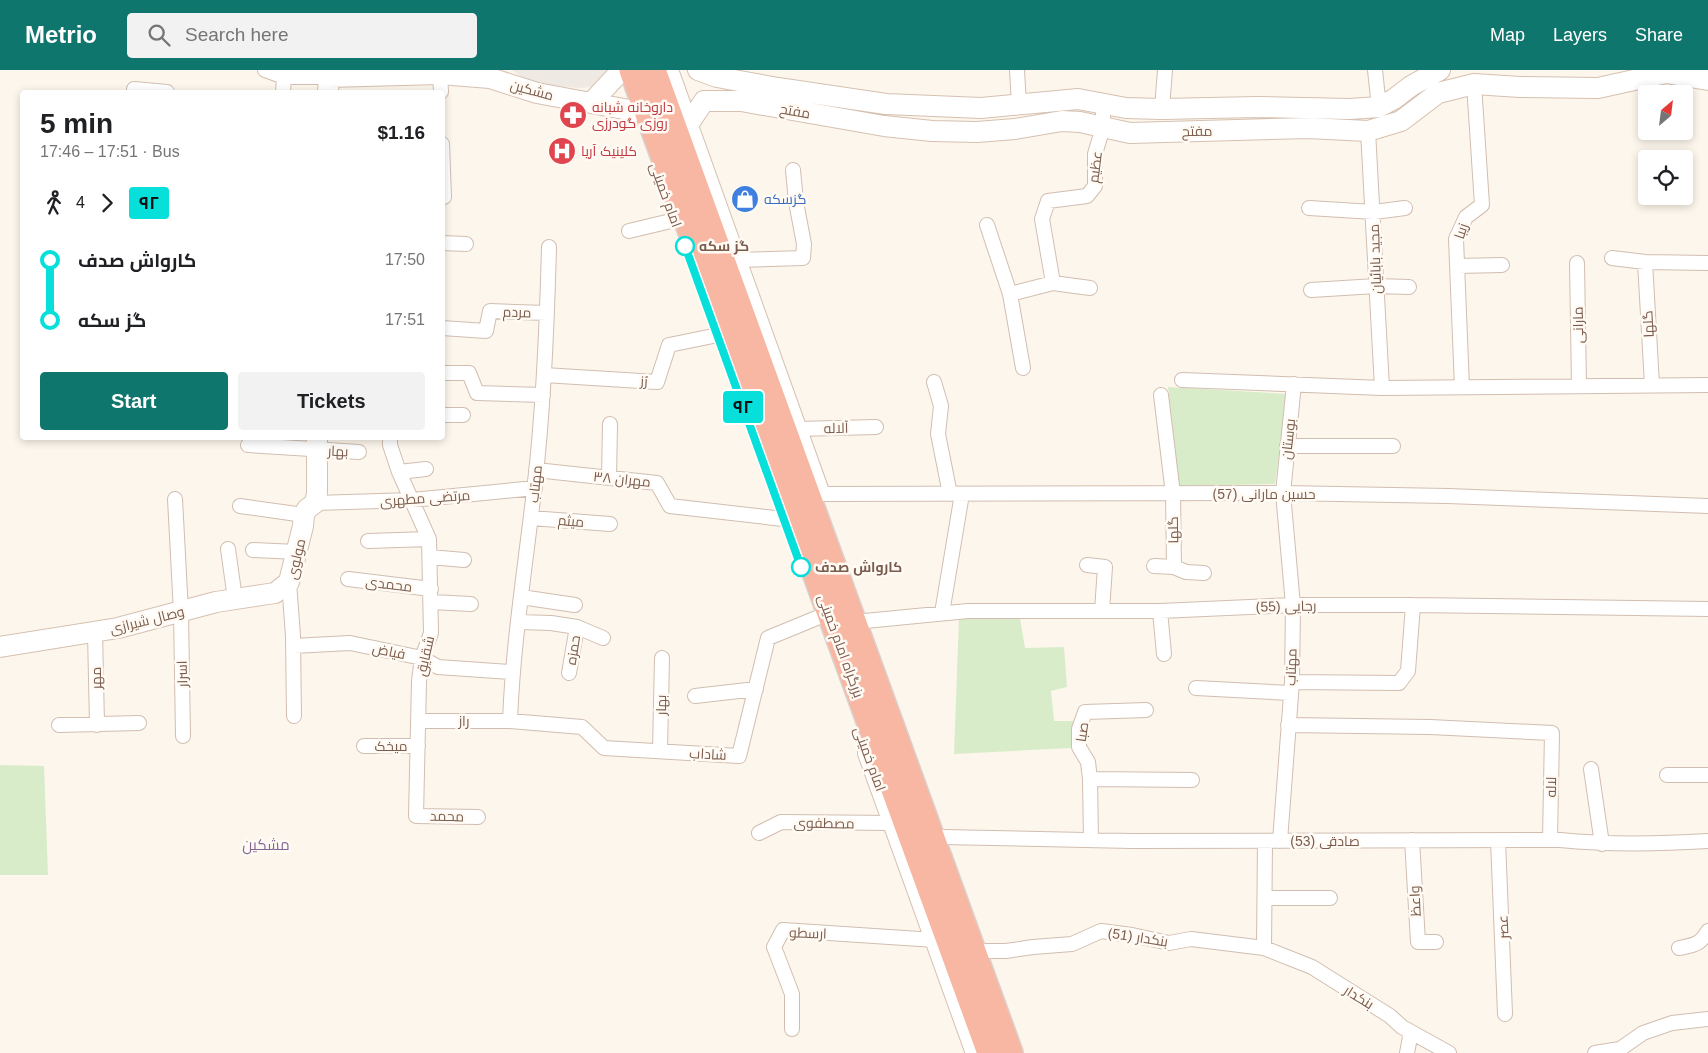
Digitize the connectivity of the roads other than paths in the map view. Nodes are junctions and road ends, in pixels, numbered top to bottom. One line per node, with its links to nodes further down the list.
1 (265, 70): 10 (street, مشکین)
2 (653, 70): 179 (highway, بزرگراه امام خمینی)
3 (668, 70): 23 (street)
4 (1017, 70): 19 (street)
5 (1165, 70): 21 (street)
6 (1375, 70): 20 (street)
7 (624, 71): 17 (street); 22 (street, امام خمینی); 178 (highway, بزرگراه امام خمینی)
8 (701, 71): 16 (street); 19 (street, مفتح)
9 (1433, 72): 20 (street, مفتح)
10 (284, 77): 14 (street, مشکین); 15 (street)
11 (1708, 80): 13 (street, مفتح)
12 (440, 83): 14 (street, مشکین); 17 (street, مشکین)
13 (1474, 84): 25 (street, مفتح); 42 (street, زیبا)
14 (329, 85)
15 (283, 90)
16 (704, 101): 23 (street); 24 (street, مفتح)
17 (591, 103): 22 (street, مشکین)
18 (1103, 104): 19 (street, مفتح); 21 (street, مفتح); 24 (street, عظیم)
19 (1019, 105)
20 (1378, 107): 21 (street, مفتح)
21 (1162, 109)
22 (635, 111): 30 (street, امام خمینی)
23 (688, 125): 37 (street)
24 (1103, 127): 25 (street, مفتح); 43 (street, عظیم)
25 (1368, 131): 29 (street, مجید بابائیان)
26 (794, 170): 37 (street)
27 (1309, 208): 29 (street)
28 (1405, 208): 29 (street)
29 (1374, 212): 44 (street, مجید بابائیان)
30 (675, 220): 32 (street); 51 (street, امام خمینی)
31 (987, 225): 48 (street)
32 (629, 231)
33 (445, 243): 34 (street)
34 (466, 244)
35 (549, 247): 49 (street, مهتاب)
36 (1612, 258): 38 (street)
37 (736, 260): 69 (street)
38 (1645, 262): 40 (street); 58 (street, گلها)
39 (1577, 263): 60 (street, مارانی)
40 (1708, 263)
41 (1502, 264): 42 (street)
42 (1457, 266): 61 (street, زیبا)
43 (1054, 283): 46 (street); 48 (street)
44 (1376, 286): 45 (street); 47 (street); 62 (street, مجید بابائیان)
45 (1409, 287)
46 (1090, 288)
47 (1311, 290)
48 (1010, 294): 52 (street)
49 (547, 313): 50 (street, مردم); 54 (street, مهتاب)
50 (445, 328)
51 (718, 335): 54 (street, رُز); 91 (street, امام خمینی)
52 (1023, 368)
53 (445, 373): 63 (street)
54 (544, 375): 63 (street, مهتاب)
55 (1182, 380): 57 (street)
56 (934, 382): 83 (street)
57 (1294, 384): 62 (street); 73 (street, بوستان)
58 (1652, 385): 59 (street); 60 (street)
59 (1708, 385)
60 (1580, 386): 61 (street)
61 (1462, 387): 62 (street)
62 (1382, 388)
63 (543, 395): 77 (street, مهتاب)
64 (1162, 395): 84 (street, گلها)
65 (463, 415): 66 (street)
66 (445, 416)
67 (610, 424): 79 (street)
68 (876, 427): 69 (street, آلاله)
69 (797, 428): 82 (street)
70 (390, 440): 78 (street, شقایق)
71 (317, 444): 72 (street); 75 (street, بهار); 89 (street, مولوی)
72 (248, 445)
73 (1288, 446): 74 (street); 81 (street, بوستان)
74 (1393, 446)
75 (359, 452)
76 (426, 469): 78 (street)
77 (536, 470): 79 (street, مهران ۳۸); 80 (street, مهتاب)
78 (399, 472): 86 (street, شقایق)
79 (609, 478): 91 (street, مهران ۳۸)
80 (535, 488): 86 (street, مرتضی مطهری); 90 (street, مهتاب)
81 (1283, 493): 84 (street, حسین مارانی (57)); 88 (street, حسین مارانی (57)); 111 (street, مهتاب)
82 (820, 494): 83 (street, حسین مارانی (57)); 119 (street)
83 (956, 494): 84 (street, حسین مارانی (57)); 117 (street)
84 (1173, 494): 102 (street, گلها)
85 (175, 499): 116 (street, اسرار)
86 (412, 500): 89 (street, مرتضی مطهری); 93 (street, شقایق)
87 (240, 506): 89 (street, مرتضی مطهری)
88 (1708, 506)
89 (310, 509): 97 (street, مولوی)
90 (531, 518): 92 (street, میثم); 107 (street, مهتاب)
91 (784, 519): 118 (street, امام خمینی)
92 (610, 524)
93 (429, 539): 94 (street); 98 (street, شقایق)
94 (368, 541)
95 (228, 549): 108 (street)
96 (253, 550): 97 (street)
97 (297, 552): 105 (street, مولوی)
98 (430, 557): 99 (street); 106 (street, شقایق)
99 (464, 560)
100 (1087, 565): 114 (street)
101 (1154, 566): 102 (street)
102 (1174, 566): 103 (street)
103 (1204, 573)
104 (348, 579): 106 (street, محمدی)
105 (289, 582): 108 (street, وصال شیرازی); 124 (street, مولوی)
106 (431, 596): 109 (street, محمدی); 127 (street, شقایق)
107 (521, 597): 110 (street); 120 (street, مهتاب)
108 (235, 599): 116 (street, وصال شیرازی)
109 (471, 604)
110 (575, 605)
111 (1293, 605): 112 (street, رجایی (55)); 115 (street, رجایی (55)); 132 (street, مهتاب)
112 (1413, 605): 113 (street, رجایی (55)); 132 (street)
113 (1708, 609)
114 (1102, 611): 115 (street, رجایی (55)); 117 (street, رجایی (55))
115 (1160, 611): 126 (street)
116 (181, 612): 122 (street, وصال شیرازی); 143 (street, اسرار)
117 (942, 613): 119 (street, رجایی (55))
118 (819, 617): 133 (street, شاداب); 154 (street, امام خمینی)
119 (865, 621): 156 (street)
120 (518, 622): 121 (street); 129 (street, مهتاب)
121 (577, 627): 123 (street); 130 (street, حمزه)
122 (95, 632): 125 (street, وصال شیرازی); 141 (street, مهر)
123 (603, 638)
124 (293, 646): 127 (street, فیاض); 136 (street, مولوی)
125 (0, 647)
126 (1164, 654)
127 (422, 658): 129 (street, فیاض); 137 (street, شقایق)
128 (662, 658): 146 (street, بهار)
129 (512, 672): 138 (street, مهتاب)
130 (570, 673)
131 (1196, 688): 132 (street)
132 (1291, 688): 142 (street, مهتاب)
133 (756, 689): 134 (street); 146 (street, شاداب)
134 (695, 696)
135 (1146, 710): 150 (street, صبا)
136 (294, 716)
137 (419, 721): 138 (street, راز); 145 (street, شقایق)
138 (510, 721): 146 (street, شاداب)
139 (139, 723): 141 (street)
140 (59, 725): 141 (street)
141 (97, 725)
142 (1288, 725): 160 (street, لاله); 162 (street, مهتاب)
143 (183, 736)
144 (364, 746): 145 (street, میخک)
145 (418, 746): 152 (street, شقایق)
146 (660, 751)
147 (1591, 769): 164 (street)
148 (1667, 775): 149 (street)
149 (1708, 775)
150 (1090, 780): 151 (street); 157 (street, صبا)
151 (1192, 780)
152 (416, 816): 153 (street, محمد)
153 (478, 817)
154 (893, 823): 155 (street, مصطفوی); 168 (street, امام خمینی)
155 (758, 833)
156 (942, 837): 157 (street, صادقی (53)); 172 (street)
157 (1091, 840): 161 (street, صادقی (53))
158 (1412, 840): 159 (street, صادقی (53)); 162 (street, صادقی (53)); 169 (street, واعظ)
159 (1498, 840): 160 (street, صادقی (53)); 173 (street, عصر)
160 (1550, 840): 164 (street, صادقی (53))
161 (1265, 841): 162 (street, صادقی (53)); 165 (street)
162 (1280, 841)
163 (1708, 841): 164 (street, صادقی (53))
164 (1602, 844)
165 (1265, 898): 166 (street); 170 (street)
166 (1330, 898)
167 (1708, 931): 171 (street)
168 (935, 940): 175 (street, ارسطو); 177 (street, امام خمینی)
169 (1436, 942)
170 (1264, 948): 172 (street, بنکدار (51)); 176 (street, بنکدار)
171 (1679, 948)
172 (984, 951): 180 (street)
173 (1505, 1014)
174 (1708, 1019): 183 (street)
175 (792, 1029)
176 (1411, 1032): 181 (street); 182 (street, بنکدار)
177 (976, 1053)
178 (990, 1053)
179 (1010, 1053)
180 (1020, 1053)
181 (1408, 1053)
182 (1449, 1053)
183 (1595, 1053)

